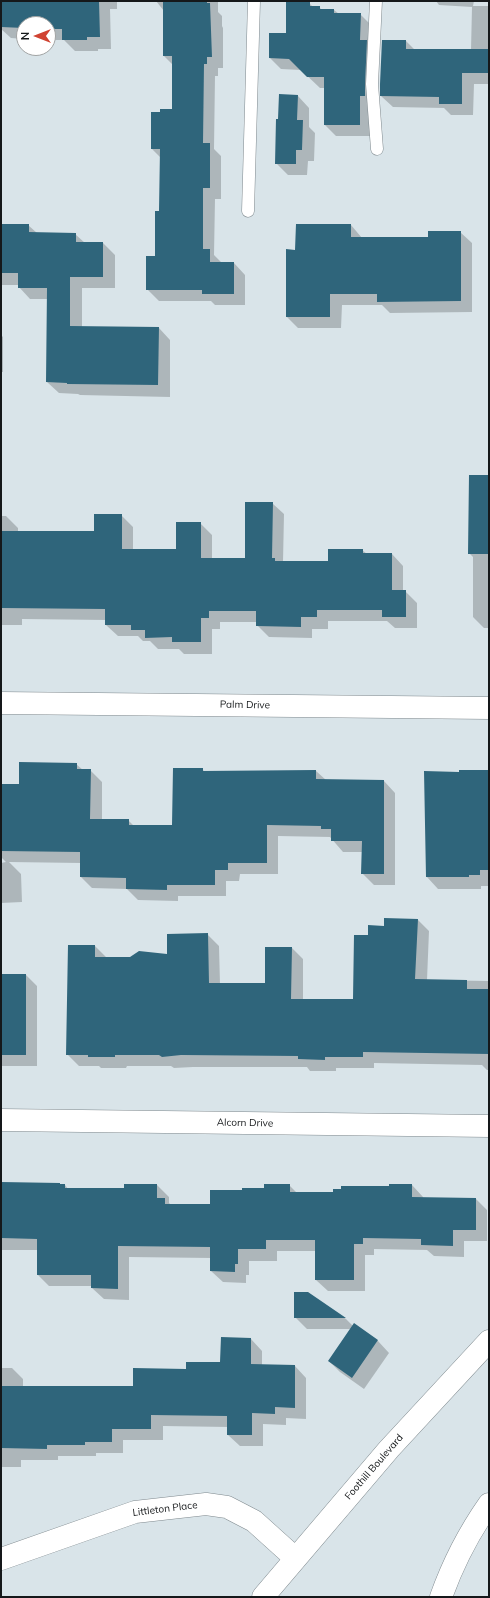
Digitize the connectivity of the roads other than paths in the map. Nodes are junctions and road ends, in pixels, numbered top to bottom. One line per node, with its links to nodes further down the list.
1 (254, 1): 4 (lane)
2 (376, 1): 3 (lane)
3 (378, 149)
4 (248, 211)
5 (1, 703): 6 (street, Palm Drive)
6 (489, 708)
7 (1, 1120): 8 (street, Alcorn Drive)
8 (489, 1126)
9 (489, 1341): 11 (street, Foothill Boulevard)
10 (489, 1504): 14 (street)
11 (295, 1558): 12 (street, Littleton Place); 13 (street, Foothill Boulevard)
12 (1, 1559)
13 (263, 1597)
14 (441, 1597)

